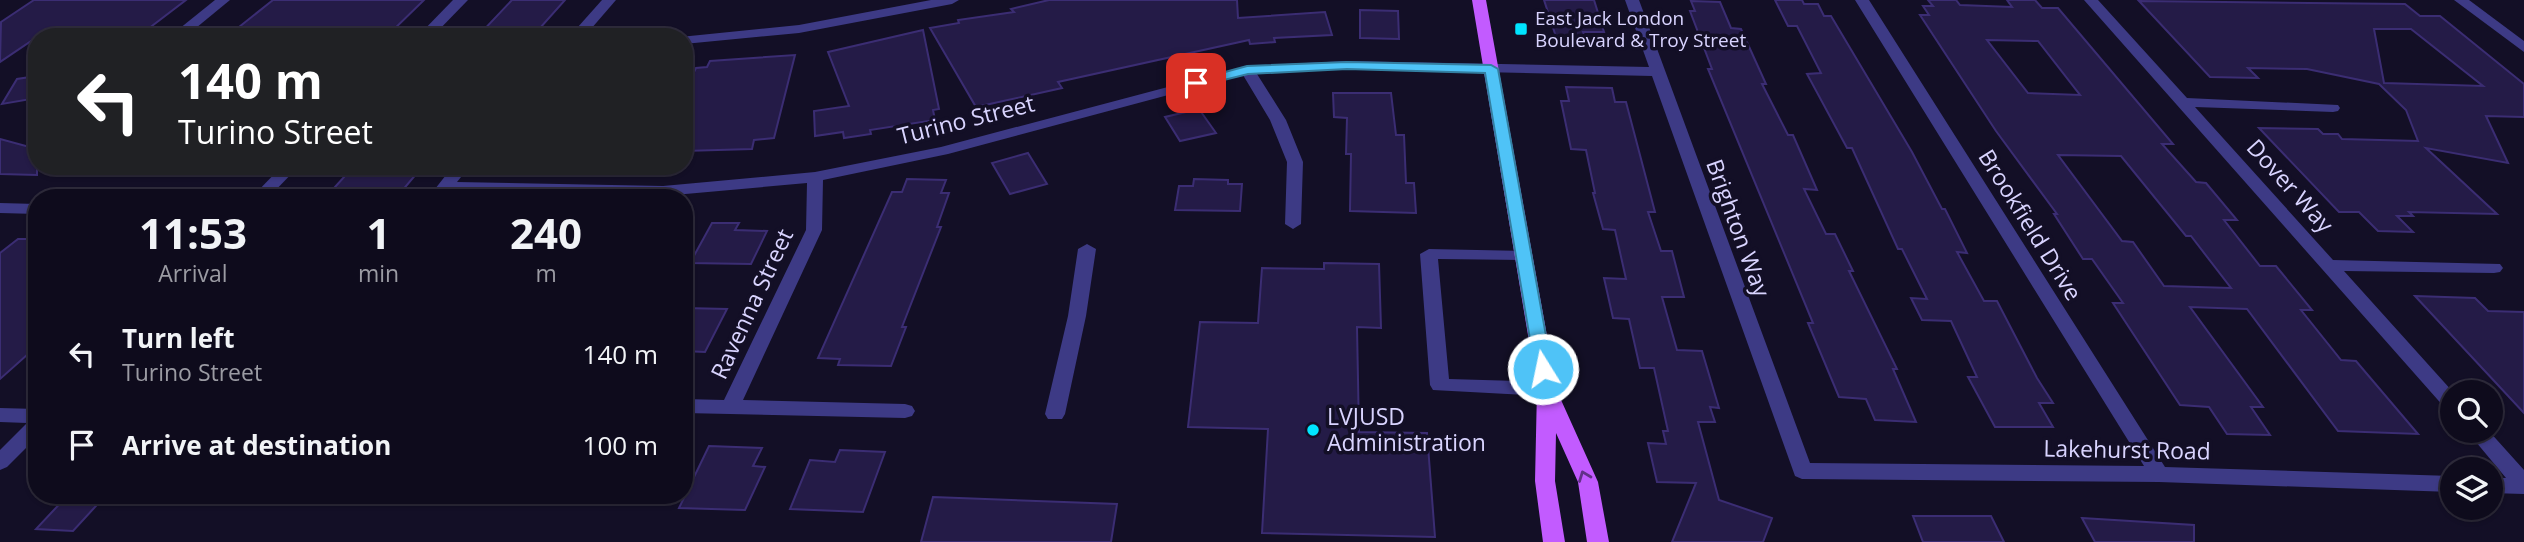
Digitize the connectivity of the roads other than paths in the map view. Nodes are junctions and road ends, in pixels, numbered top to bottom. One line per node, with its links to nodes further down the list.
1 (223, 0): 10 (street)
2 (461, 0): 11 (street)
3 (609, 0): 12 (street)
4 (952, 0): 13 (street)
5 (1479, 0): 15 (main road)
6 (1632, 0): 17 (street, Brighton Way)
7 (1862, 0): 45 (street, Brookfield Drive)
8 (2091, 0): 18 (street, Dover Way)
9 (2461, 0): 14 (street)
10 (187, 28)
11 (433, 28)
12 (584, 28)
13 (693, 39)
14 (2524, 48)
15 (1491, 69): 16 (street, Turino Street); 17 (street, Turino Street); 30 (main road)
16 (1247, 70): 22 (street, Turino Street); 28 (street)
17 (1657, 72): 44 (street, Brighton Way)
18 (2182, 102): 19 (street); 31 (street, Dover Way)
19 (2333, 108)
20 (283, 175): 23 (street)
21 (455, 175): 24 (street)
22 (815, 177): 25 (street, Turino Street); 36 (street, Ravenna Street)
23 (268, 189)
24 (443, 189)
25 (685, 189)
26 (0, 208): 27 (street)
27 (28, 209)
28 (1293, 224)
29 (1087, 249): 38 (street)
30 (1523, 256): 33 (main road); 33 (street)
31 (2327, 265): 32 (street); 34 (street, Dover Way)
32 (2494, 268)
33 (1546, 388): 49 (main road); 50 (main road, one-way to 33)
34 (2440, 390)
35 (693, 406): 36 (street)
36 (730, 408): 37 (street)
37 (905, 411)
38 (1055, 414)
39 (0, 415): 40 (street)
40 (28, 415)
41 (28, 434): 43 (street)
42 (2487, 443): 48 (street)
43 (0, 462)
44 (1802, 471): 45 (street, Lakehurst Road)
45 (2159, 474): 46 (street, Lakehurst Road)
46 (2440, 484)
47 (2503, 485): 48 (street)
48 (2524, 485)
49 (1554, 542)
50 (1598, 542)

